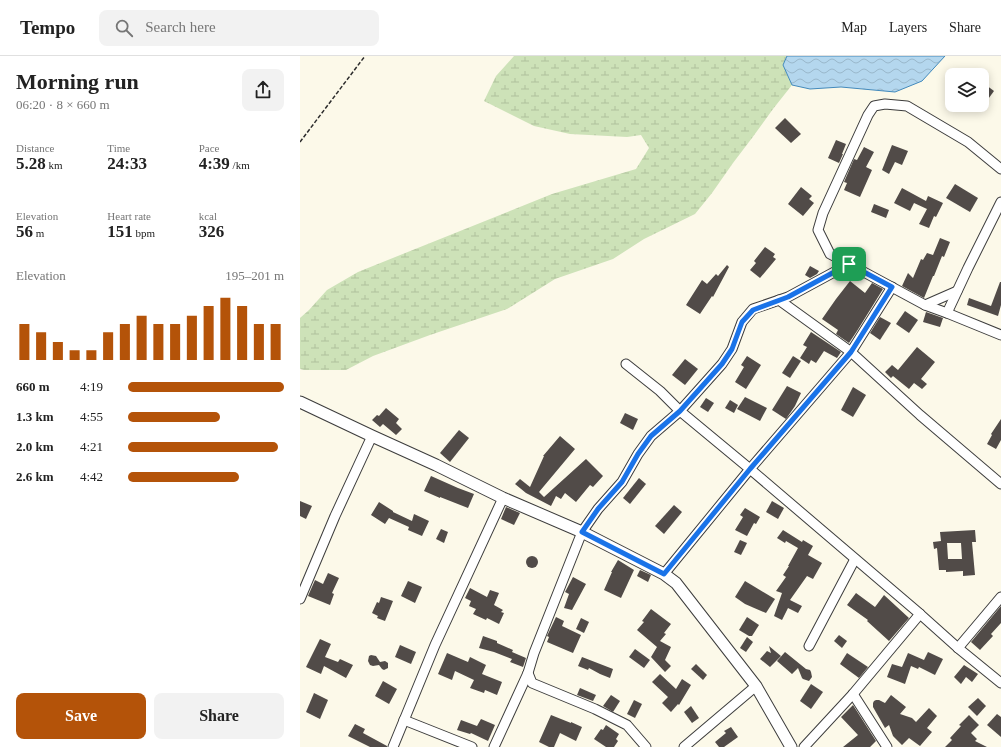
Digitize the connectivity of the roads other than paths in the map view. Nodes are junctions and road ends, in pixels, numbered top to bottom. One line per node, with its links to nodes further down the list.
1 (1001, 169): 3 (street)
2 (1001, 202): 5 (street)
3 (849, 264): 4 (street); 6 (street)
4 (892, 287): 7 (street); 10 (street)
5 (957, 291): 7 (street); 8 (street)
6 (779, 300): 10 (street); 13 (street)
7 (925, 305): 8 (street)
8 (947, 312): 9 (street)
9 (1001, 335)
10 (851, 352): 15 (street); 16 (street)
11 (626, 364): 13 (street)
12 (300, 402): 14 (street)
13 (680, 411): 15 (street); 18 (street)
14 (372, 436): 17 (street); 22 (street)
15 (750, 469): 19 (street); 20 (street)
16 (1001, 484)
17 (503, 498): 18 (street); 30 (street)
18 (582, 532): 20 (street); 26 (street)
19 (855, 559): 23 (street); 24 (street)
20 (664, 574): 28 (street)
21 (1001, 597): 25 (street)
22 (300, 599)
23 (920, 614): 25 (street); 29 (street)
24 (809, 646)
25 (958, 648): 27 (street)
26 (528, 673): 33 (street); 34 (street)
27 (1001, 683)
28 (756, 686): 35 (street); 36 (street)
29 (853, 694): 37 (street); 38 (street)
30 (404, 720): 31 (street); 32 (street)
31 (393, 747)
32 (472, 747)
33 (494, 747)
34 (646, 747)
35 (684, 747)
36 (791, 747)
37 (804, 747)
38 (887, 747)

